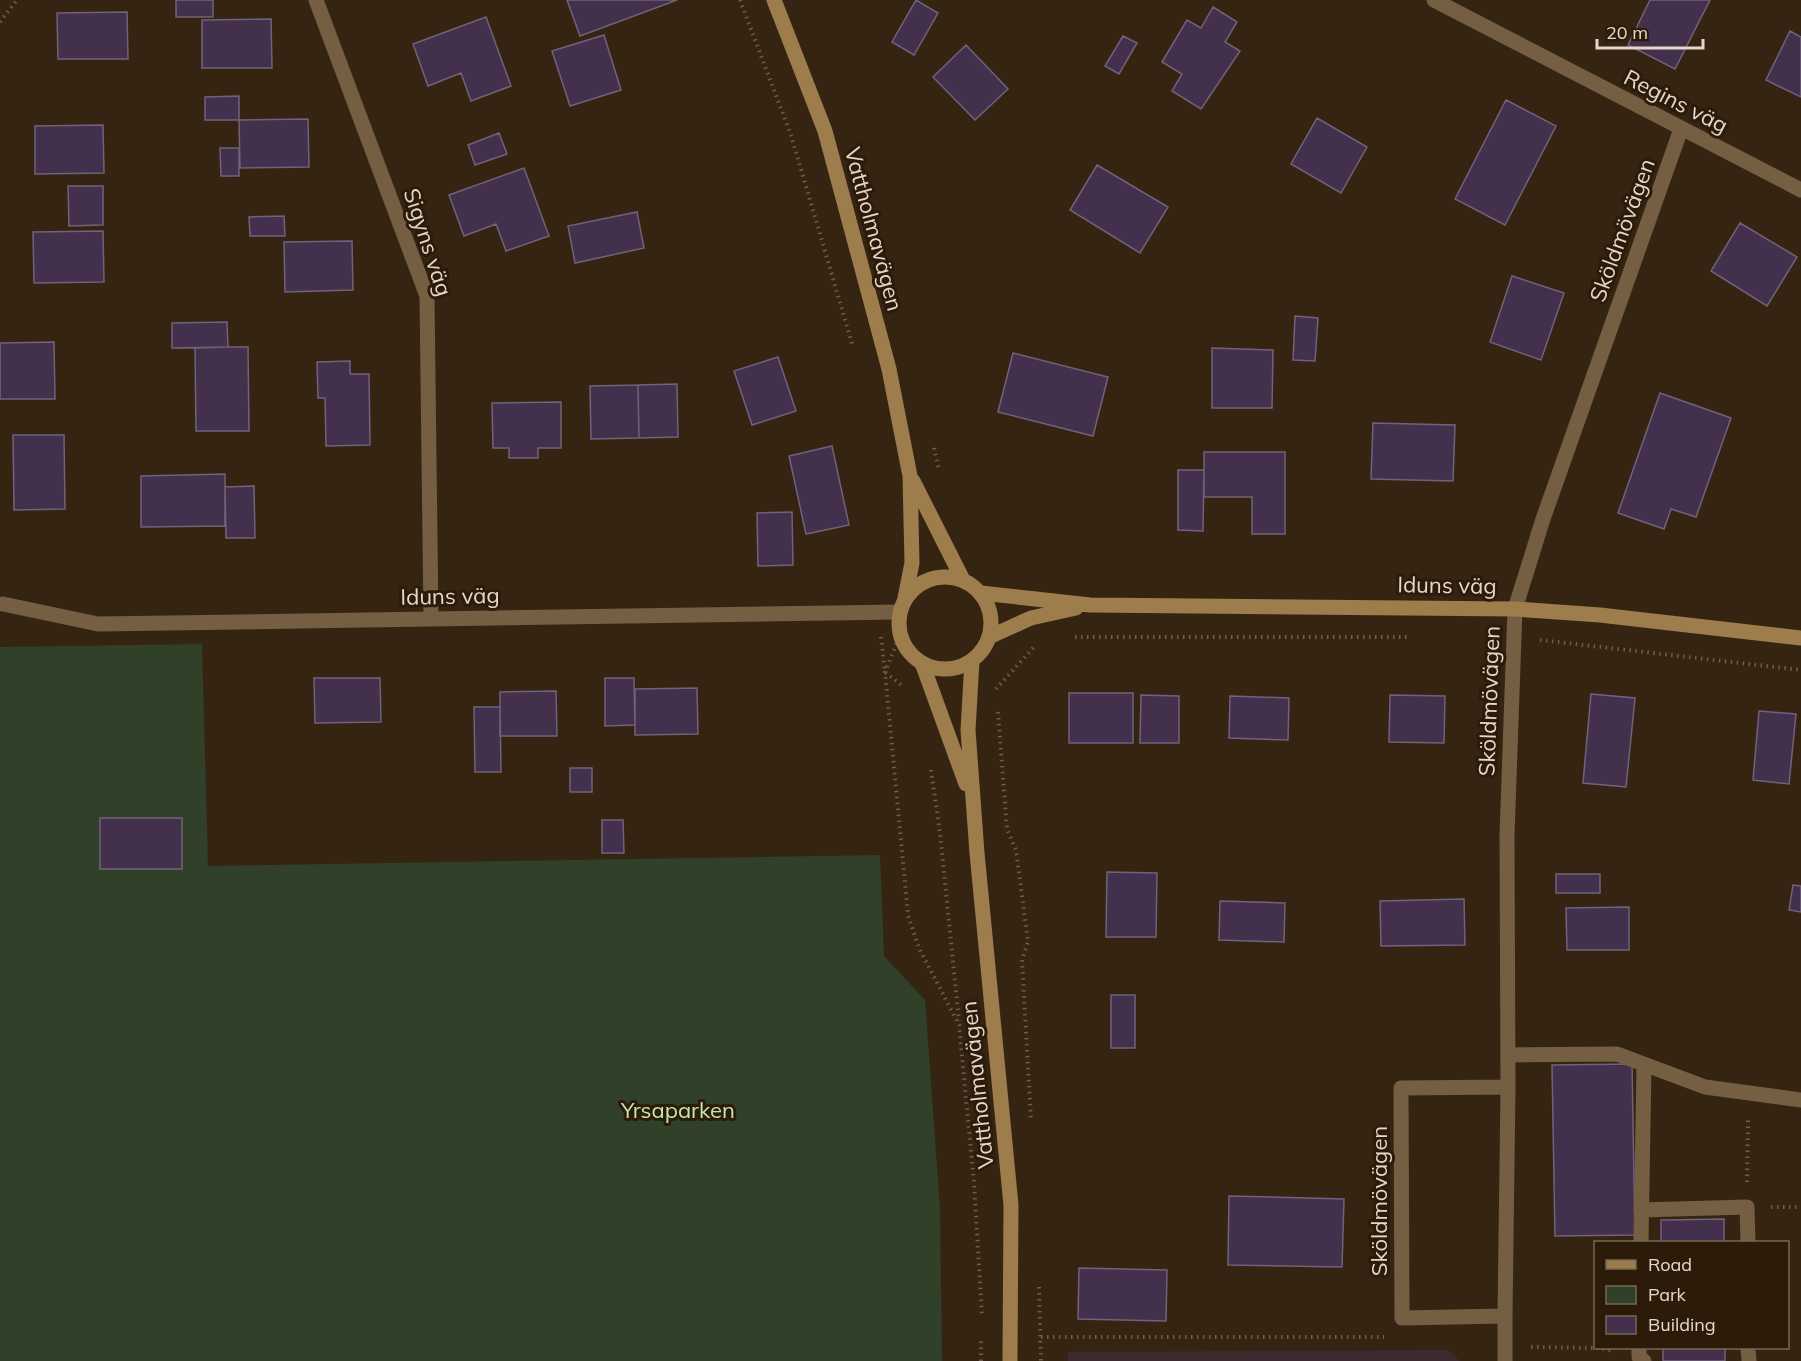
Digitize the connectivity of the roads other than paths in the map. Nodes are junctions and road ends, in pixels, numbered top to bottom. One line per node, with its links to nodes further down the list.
1 (316, 0): 13 (street, Sigyns väg)
2 (774, 0): 6 (main road, Vattholmavägen)
3 (1434, 0): 4 (street, Regins väg)
4 (1681, 129): 5 (street, Regins väg); 12 (street, Sköldmövägen)
5 (1801, 190)
6 (910, 476): 7 (main road, Vattholmavägen); 10 (main road, Vattholmavägen)
7 (963, 580): 8 (main road); 10 (main road)
8 (981, 594): 11 (main road, Iduns väg); 14 (main road)
9 (3, 604): 13 (street, Iduns väg)
10 (902, 605): 13 (street, Iduns väg); 17 (main road)
11 (1090, 605): 12 (main road, Iduns väg); 14 (main road, Iduns väg)
12 (1515, 609): 15 (main road, Iduns väg); 19 (street, Sköldmövägen)
13 (431, 619)
14 (989, 637): 16 (main road)
15 (1801, 638)
16 (972, 661): 17 (main road); 18 (main road, Vattholmavägen)
17 (922, 663): 18 (main road, Vattholmavägen)
18 (973, 805): 27 (main road, Vattholmavägen)
19 (1508, 1055): 20 (street); 21 (street, Sköldmövägen)
20 (1644, 1065): 22 (street); 23 (street)
21 (1508, 1087): 26 (street, Sköldmövägen); 26 (street, Sköldmövägen)
22 (1801, 1100)
23 (1641, 1210): 24 (street); 25 (street)
24 (1641, 1241)
25 (1748, 1241)
26 (1505, 1316): 28 (street, Sköldmövägen)
27 (1010, 1361)
28 (1505, 1361)

